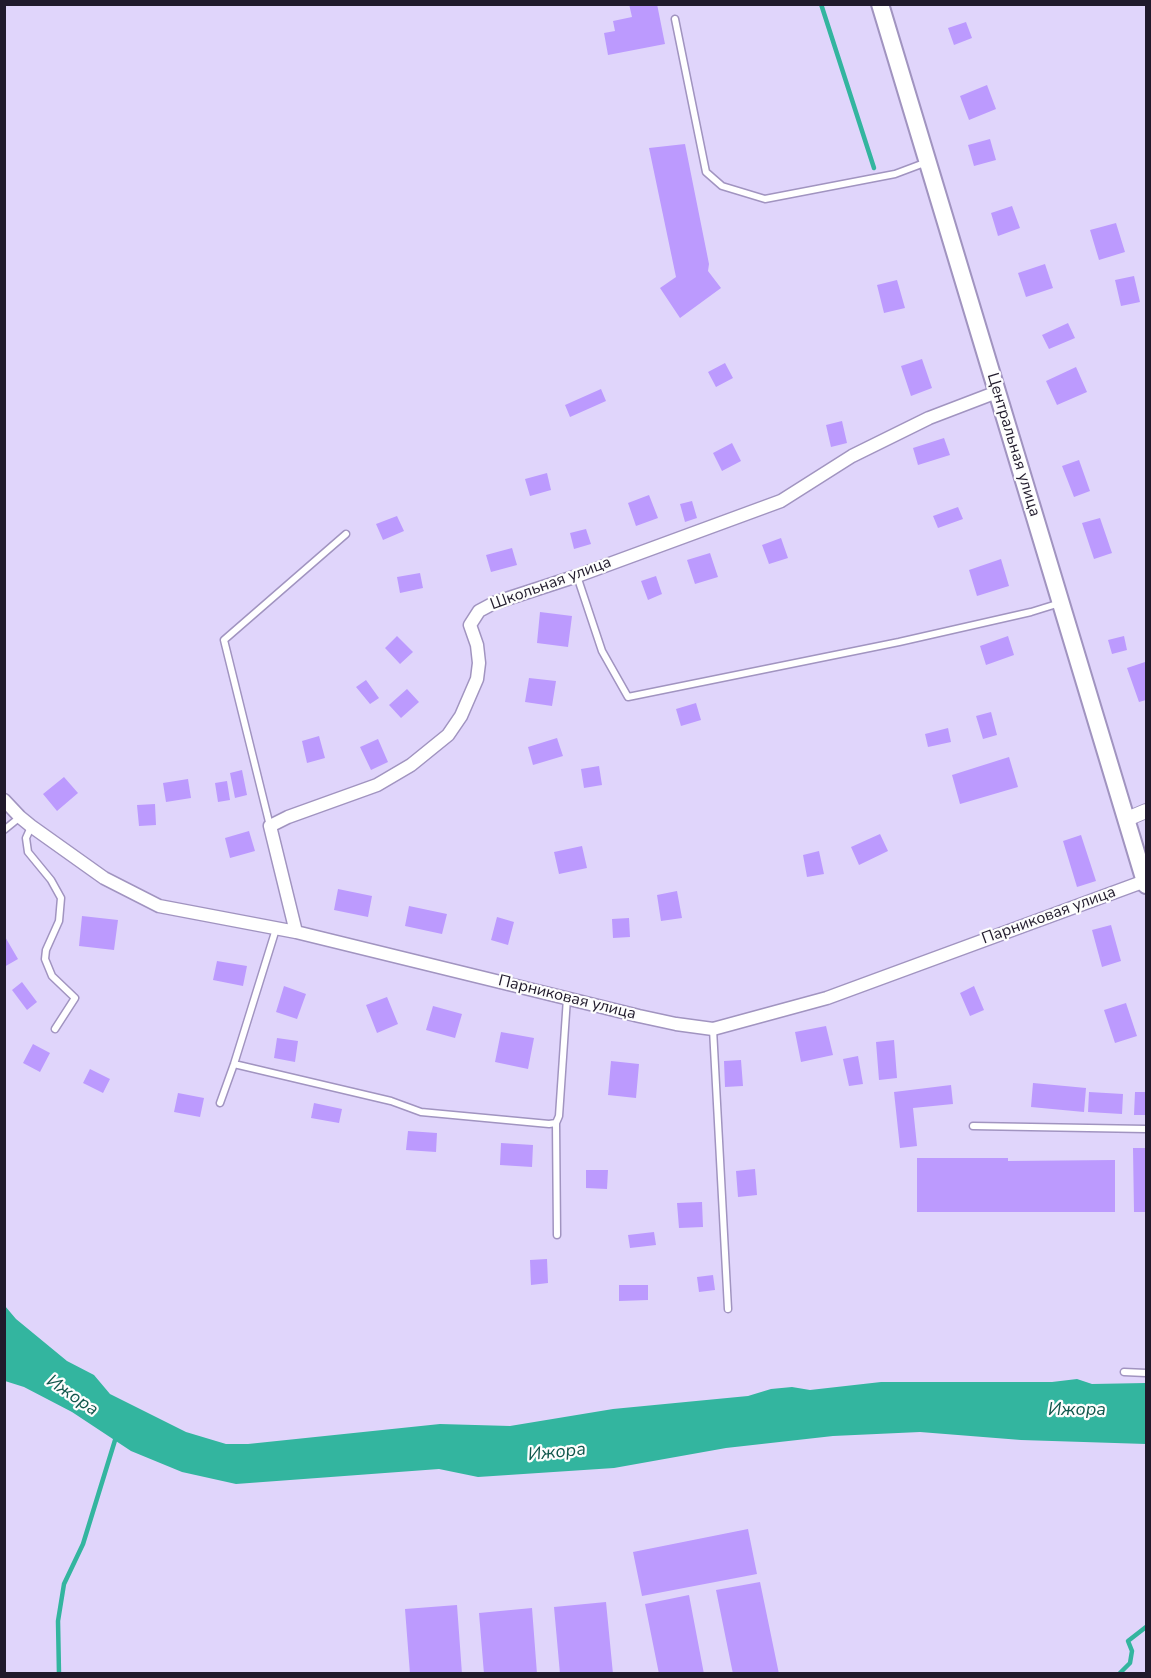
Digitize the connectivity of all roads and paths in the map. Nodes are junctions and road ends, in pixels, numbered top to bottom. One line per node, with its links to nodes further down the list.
1 (880, 4): 3 (main road, Центральная улица)
2 (675, 19): 3 (lane)
3 (927, 162): 4 (main road, Центральная улица)
4 (997, 392): 6 (street, Школьная улица); 7 (main road, Центральная улица)
5 (346, 534): 13 (lane)
6 (577, 576): 7 (lane); 13 (street, Школьная улица)
7 (1061, 603): 11 (main road, Центральная улица)
8 (4, 800): 10 (street, Парниковая улица)
9 (1146, 811): 11 (street)
10 (20, 818): 12 (street, Парниковая улица); 14 (lane)
11 (1128, 819): 15 (main road, Центральная улица)
12 (31, 826): 16 (street, Парниковая улица); 19 (lane)
13 (270, 826): 17 (street)
14 (4, 830)
15 (1146, 883): 20 (street, Парниковая улица)
16 (276, 929): 17 (street, Парниковая улица); 21 (lane)
17 (296, 932): 18 (street, Парниковая улица)
18 (567, 998): 20 (street, Парниковая улица); 23 (lane)
19 (55, 1029)
20 (712, 1029): 27 (lane)
21 (234, 1064): 22 (lane); 23 (lane)
22 (220, 1103)
23 (556, 1123): 26 (lane)
24 (973, 1126): 25 (lane)
25 (1146, 1129)
26 (556, 1235)
27 (728, 1309)
28 (1124, 1372): 29 (lane)
29 (1146, 1373)

